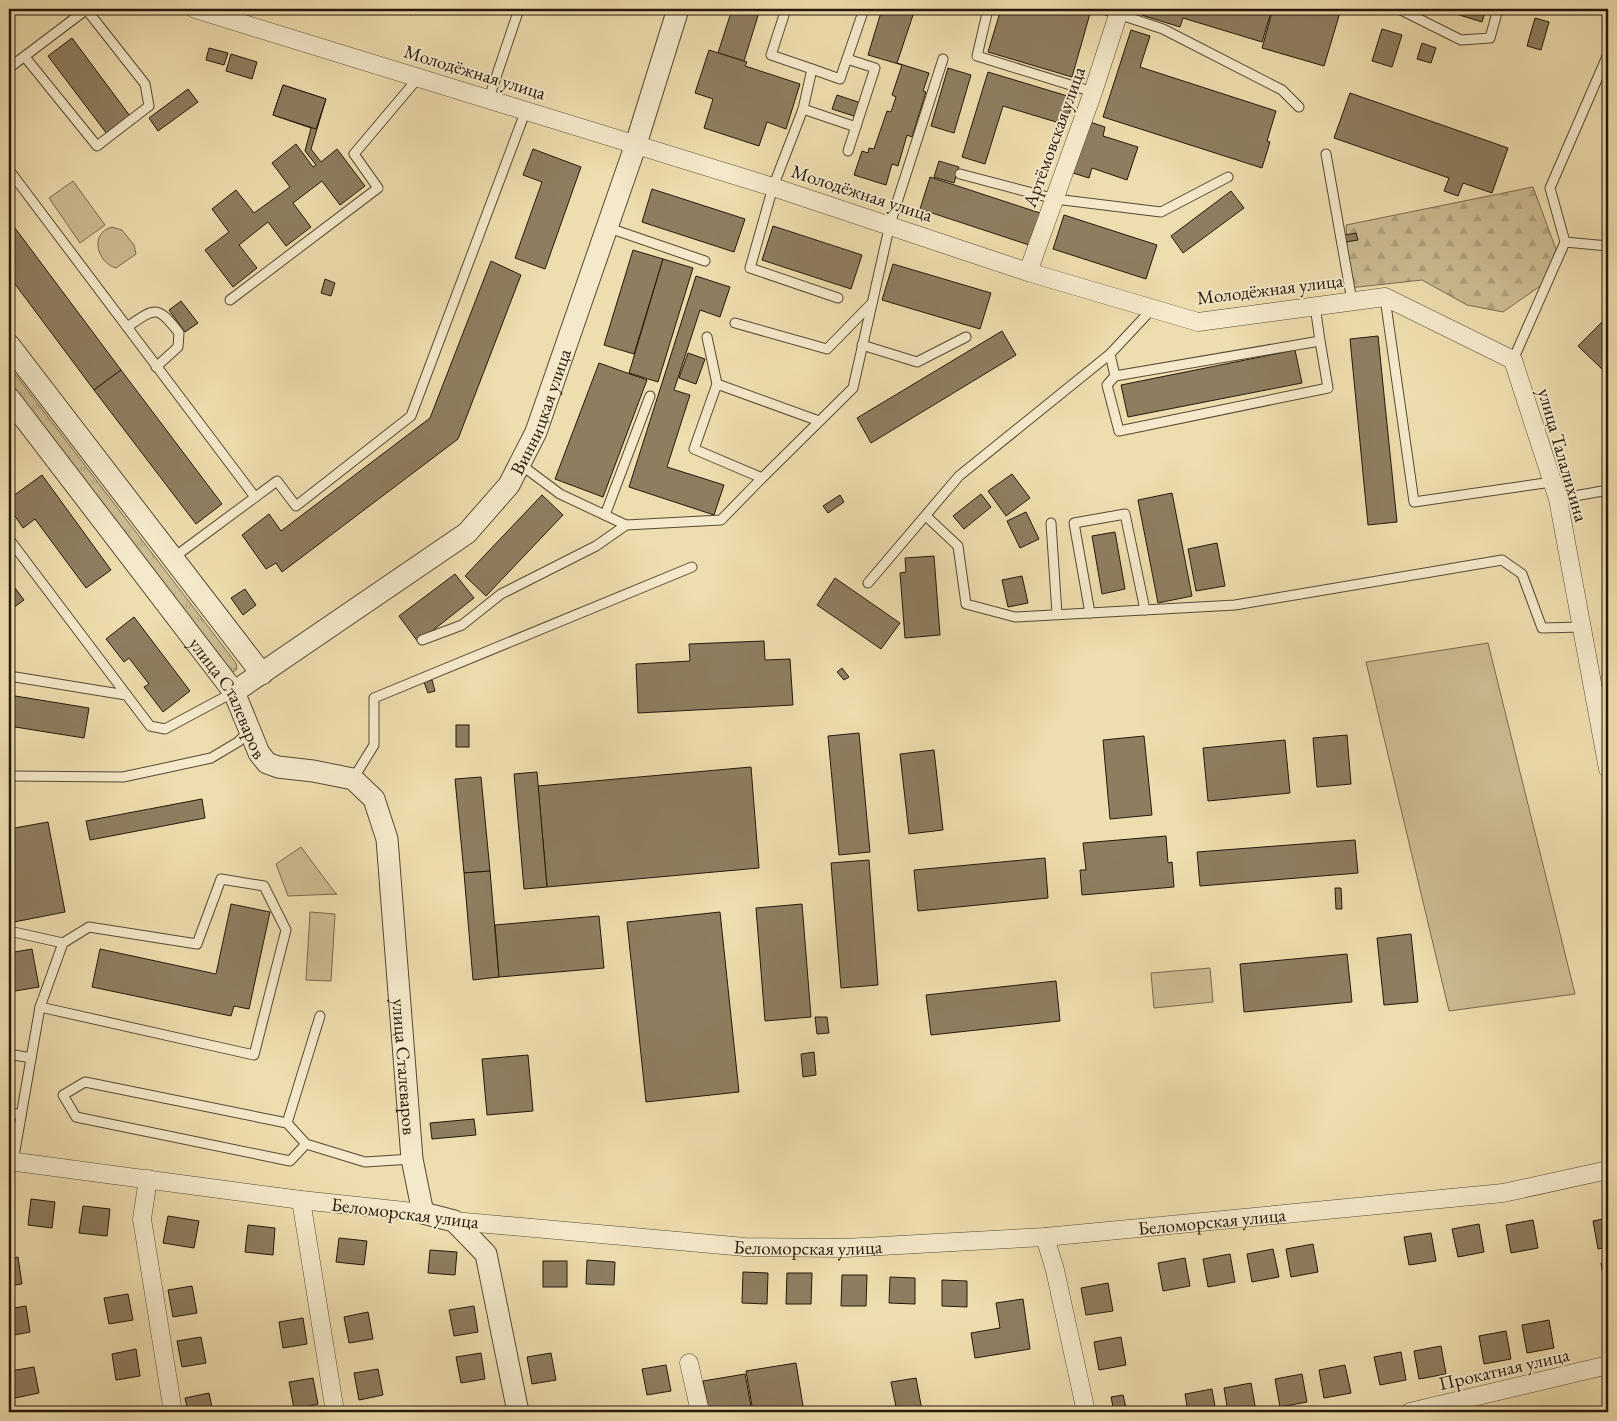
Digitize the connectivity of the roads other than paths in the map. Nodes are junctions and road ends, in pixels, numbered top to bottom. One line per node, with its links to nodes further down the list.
1 (87, 9): 13 (lane); 13 (lane)
2 (195, 9): 10 (street, Молодёжная улица)
3 (519, 9): 21 (lane)
4 (678, 9): 26 (street, Винницкая улица)
5 (786, 9): 18 (lane)
6 (864, 9): 15 (lane)
7 (988, 9): 20 (lane)
8 (1399, 9): 9 (lane)
9 (1498, 9)
10 (219, 12): 19 (street, Молодёжная улица)
11 (1110, 12): 20 (street, Артёмовская улица); 22 (lane)
12 (1608, 54): 16 (lane)
13 (25, 56): 17 (lane)
14 (943, 58): 34 (lane)
15 (847, 59): 18 (lane); 25 (lane)
16 (1607, 67): 36 (lane)
17 (9, 68)
18 (812, 69): 23 (lane)
19 (419, 76): 21 (street, Молодёжная улица); 42 (lane)
20 (1093, 92): 33 (street, Артёмовская улица)
21 (489, 98): 24 (street, Молодёжная улица)
22 (1299, 106)
23 (803, 109): 25 (lane); 32 (lane)
24 (526, 110): 26 (street, Молодёжная улица); 66 (lane)
25 (856, 128): 27 (lane)
26 (636, 144): 32 (street, Молодёжная улица); 35 (street, Винницкая улица)
27 (848, 150)
28 (1326, 154): 43 (lane)
29 (9, 170): 48 (lane)
30 (960, 174): 33 (lane)
31 (1228, 177): 33 (lane)
32 (773, 187): 34 (street, Молодёжная улица); 41 (lane)
33 (1055, 199): 39 (street, Артёмовская улица)
34 (890, 224): 39 (street, Молодёжная улица); 44 (lane)
35 (606, 227): 38 (lane); 62 (street, Винницкая улица)
36 (1565, 242): 37 (lane); 55 (lane)
37 (1608, 246)
38 (705, 260)
39 (1028, 272): 46 (street, Молодёжная улица)
40 (1385, 297): 43 (street, Молодёжная улица); 55 (street); 65 (lane)
41 (838, 298)
42 (230, 300)
43 (1352, 301): 45 (street, Молодёжная улица)
44 (872, 304): 47 (lane); 53 (lane)
45 (1315, 306): 46 (street, Молодёжная улица); 51 (lane)
46 (1153, 308): 54 (lane)
47 (735, 323)
48 (127, 328): 56 (lane); 56 (lane)
49 (707, 337): 58 (lane)
50 (966, 337): 53 (lane)
51 (1320, 341): 57 (lane); 57 (lane)
52 (9, 345): 73 (street, улица Сталеваров)
53 (862, 345): 61 (lane)
54 (1110, 354): 57 (lane); 68 (lane)
55 (1513, 360): 65 (street, улица Талалихина)
56 (156, 367): 66 (lane)
57 (1115, 376)
58 (717, 384): 61 (lane); 63 (lane)
59 (650, 396): 67 (lane)
60 (9, 398): 83 (street, улица Сталеваров)
61 (819, 421): 63 (lane)
62 (520, 464): 67 (lane); 81 (street, Винницкая улица)
63 (762, 478): 70 (lane)
64 (1608, 490): 65 (lane)
65 (1555, 491): 79 (street, улица Талалихина)
66 (255, 497): 73 (lane)
67 (605, 515): 70 (lane)
68 (926, 516): 75 (lane); 78 (lane)
69 (1052, 523): 78 (lane)
70 (626, 525): 80 (lane)
71 (9, 539): 72 (lane)
72 (12, 550): 84 (lane)
73 (172, 558): 81 (street, улица Сталеваров)
74 (692, 566): 88 (lane)
75 (868, 584)
76 (1145, 610): 77 (lane); 77 (lane); 79 (lane)
77 (1090, 613): 78 (lane)
78 (1057, 614)
79 (1582, 627): 86 (street, улица Талалихина)
80 (422, 640)
81 (262, 674): 83 (street, Винницкая улица)
82 (9, 676): 84 (lane)
83 (234, 692): 84 (lane); 85 (street, улица Сталеваров)
84 (126, 695)
85 (249, 731): 87 (lane); 88 (street, улица Сталеваров)
86 (1608, 769)
87 (9, 776)
88 (353, 779): 99 (street, улица Сталеваров)
89 (9, 931): 90 (lane)
90 (63, 943): 91 (lane); 91 (lane)
91 (40, 1007): 94 (lane)
92 (320, 1016): 97 (lane)
93 (9, 1054): 94 (lane)
94 (31, 1058): 96 (lane)
95 (9, 1112): 96 (lane)
96 (21, 1115): 100 (lane)
97 (287, 1123): 98 (lane); 98 (lane)
98 (306, 1144): 99 (lane)
99 (412, 1159): 104 (street, улица Сталеваров)
100 (11, 1162): 102 (street, Беломорская улица)
101 (1608, 1170): 106 (street, Беломорская улица)
102 (148, 1179): 103 (street, Беломорская улица); 110 (street)
103 (301, 1200): 104 (street, Беломорская улица); 111 (street)
104 (423, 1213): 105 (street, Беломорская улица)
105 (454, 1221): 106 (street, Беломорская улица); 112 (street)
106 (1046, 1237): 114 (street)
107 (689, 1362): 113 (street)
108 (1608, 1365): 109 (street, Прокатная улица)
109 (1485, 1405): 115 (street, Прокатная улица)
110 (173, 1412)
111 (335, 1412)
112 (518, 1412)
113 (700, 1412)
114 (1086, 1412)
115 (1410, 1412)

